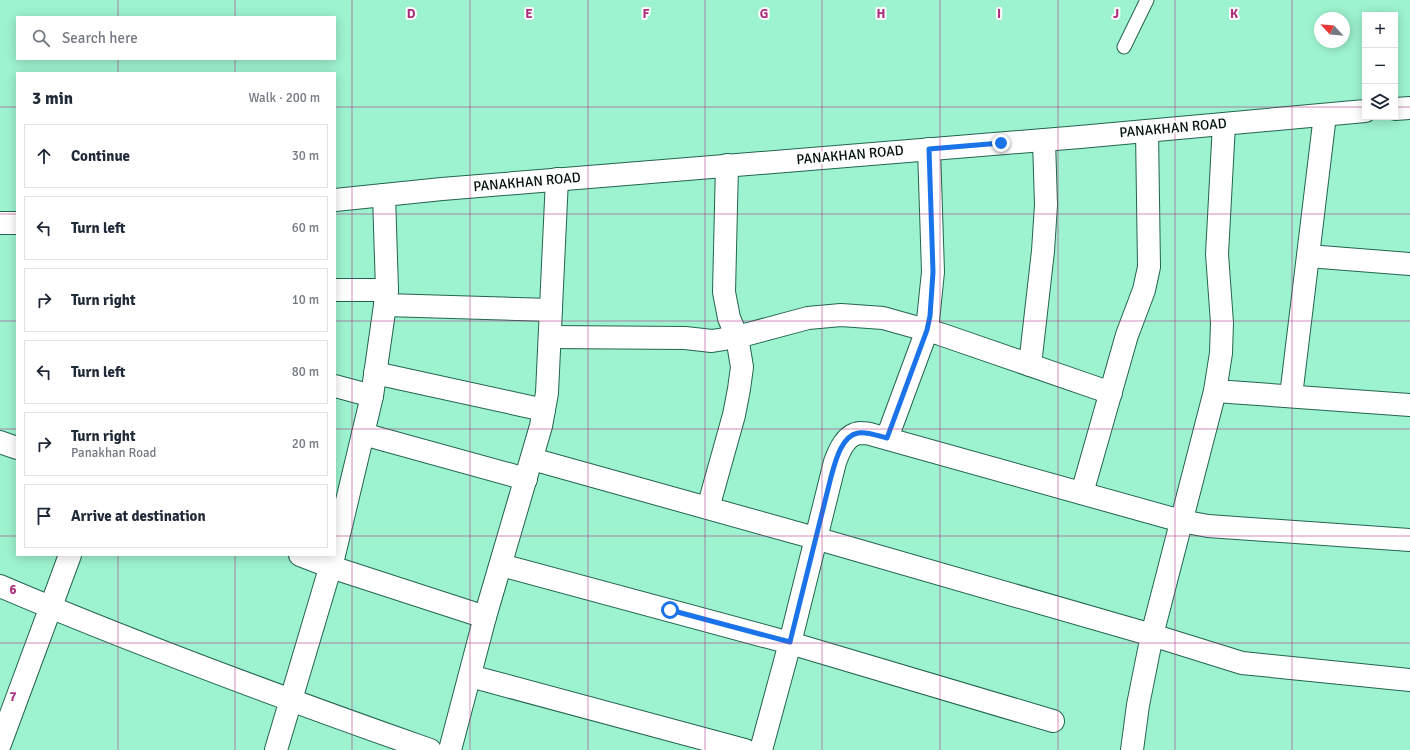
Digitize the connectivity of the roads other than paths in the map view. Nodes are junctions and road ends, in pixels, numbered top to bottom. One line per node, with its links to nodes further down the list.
1 (1147, 0): 2 (lane)
2 (1124, 47)
3 (1410, 108): 4 (street)
4 (1398, 109)
5 (1362, 111): 6 (street, PANAKHAN ROAD)
6 (1325, 115): 7 (street, PANAKHAN ROAD); 17 (street)
7 (1224, 124): 8 (street, PANAKHAN ROAD); 28 (street)
8 (1147, 131): 9 (street, PANAKHAN ROAD); 29 (street)
9 (1044, 140): 10 (street, PANAKHAN ROAD); 25 (street)
10 (929, 149): 11 (street, PANAKHAN ROAD); 22 (street)
11 (727, 165): 12 (street, PANAKHAN ROAD); 24 (street)
12 (556, 179): 13 (street, PANAKHAN ROAD); 21 (street)
13 (384, 195): 14 (street, PANAKHAN ROAD); 20 (street)
14 (336, 200)
15 (0, 223): 16 (street)
16 (16, 223)
17 (1308, 256): 18 (street); 31 (street)
18 (1410, 264)
19 (336, 290): 20 (street)
20 (386, 298): 21 (street); 26 (street)
21 (551, 310): 23 (street)
22 (927, 330): 24 (street); 25 (street); 35 (street)
23 (550, 337): 24 (street); 33 (street)
24 (737, 337): 41 (street)
25 (1030, 365): 29 (street)
26 (375, 373): 30 (street); 33 (street)
27 (336, 386): 30 (street)
28 (1215, 391): 31 (street); 42 (street)
29 (1111, 393): 39 (street)
30 (372, 396): 34 (street)
31 (1291, 396): 32 (street)
32 (1410, 405)
33 (544, 410): 38 (street)
34 (363, 434): 38 (street); 40 (street)
35 (887, 438): 39 (street); 44 (street)
36 (0, 442): 37 (street)
37 (16, 448)
38 (529, 469): 41 (street); 49 (street)
39 (1082, 494): 42 (street)
40 (341, 497): 43 (street)
41 (708, 508): 44 (street)
42 (1181, 521): 45 (street); 53 (street)
43 (336, 535)
44 (816, 538): 53 (street); 54 (street)
45 (1410, 540)
46 (70, 556): 51 (street)
47 (311, 556): 48 (street)
48 (333, 558): 52 (street); 57 (street)
49 (501, 565): 52 (street); 54 (street)
50 (0, 586): 51 (street)
51 (51, 607): 57 (street); 59 (street)
52 (485, 617): 55 (street)
53 (1152, 635): 56 (street); 65 (street)
54 (790, 642): 58 (street); 64 (street)
55 (470, 676): 62 (street); 63 (street)
56 (1410, 680)
57 (292, 701): 60 (street); 61 (street)
58 (1053, 721)
59 (0, 744)
60 (276, 750)
61 (430, 750)
62 (450, 750)
63 (745, 750)
64 (761, 750)
65 (1132, 750)

